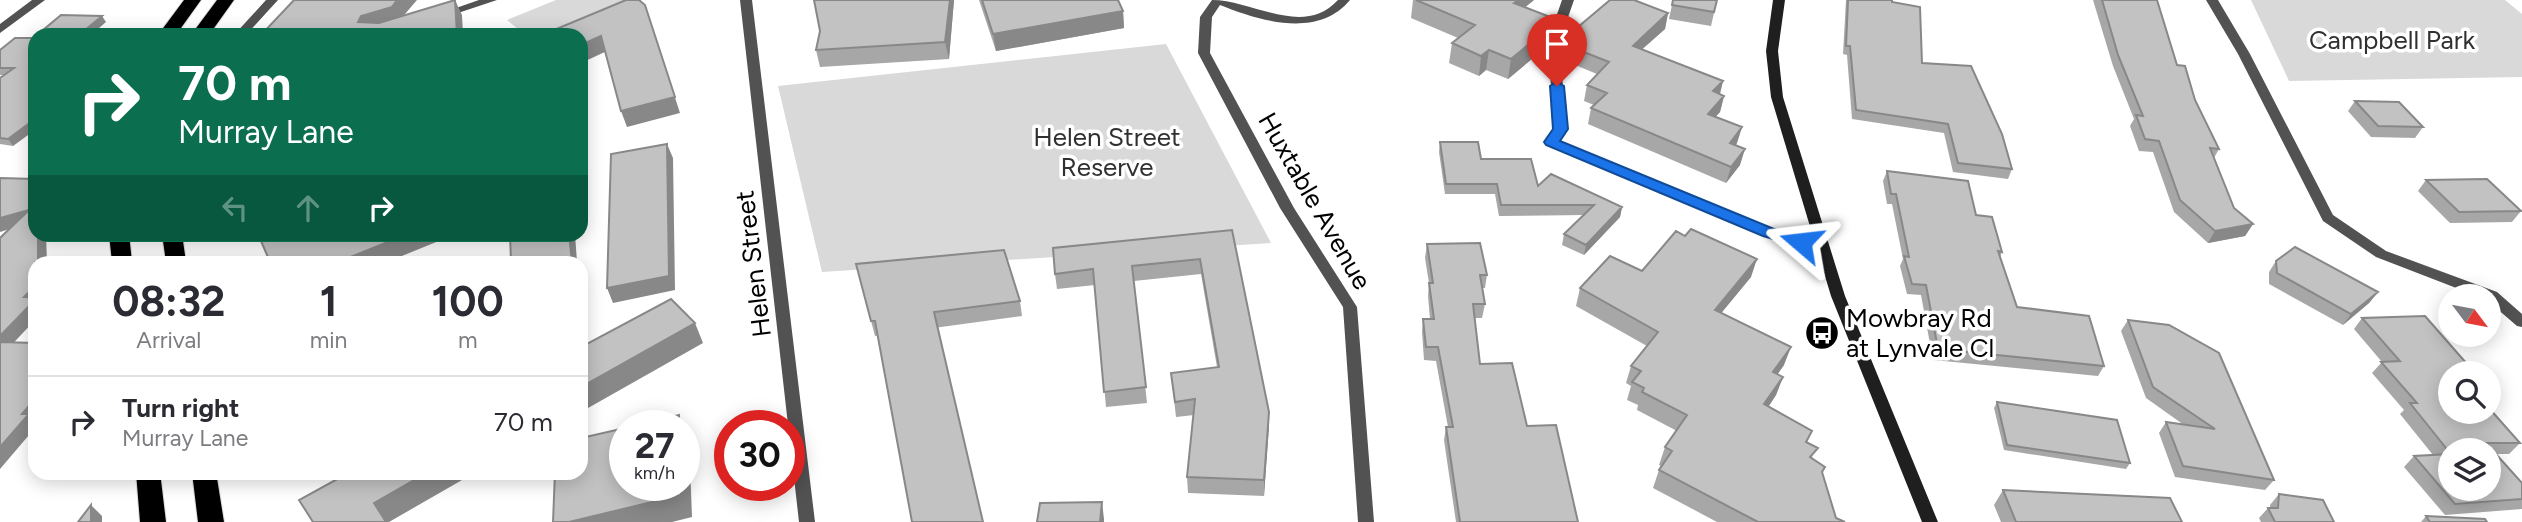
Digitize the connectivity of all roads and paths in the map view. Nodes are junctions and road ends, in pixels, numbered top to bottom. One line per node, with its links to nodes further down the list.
1 (39, 0): 16 (street)
2 (193, 0): 13 (highway)
3 (226, 0): 14 (highway)
4 (272, 0): 15 (street)
5 (491, 0): 12 (street)
6 (746, 0): 23 (street, Helen Street)
7 (1218, 0): 8 (street); 24 (street, Huxtable Avenue)
8 (1344, 0)
9 (1568, 0): 17 (street)
10 (1779, 0): 17 (main road)
11 (2212, 0): 18 (street)
12 (426, 19)
13 (172, 28)
14 (205, 28)
15 (246, 28)
16 (0, 30)
17 (1823, 248): 25 (main road)
18 (2522, 322)
19 (149, 480): 21 (highway)
20 (205, 480): 22 (highway)
21 (153, 522)
22 (211, 522)
23 (807, 522)
24 (1366, 522)
25 (1930, 522)

